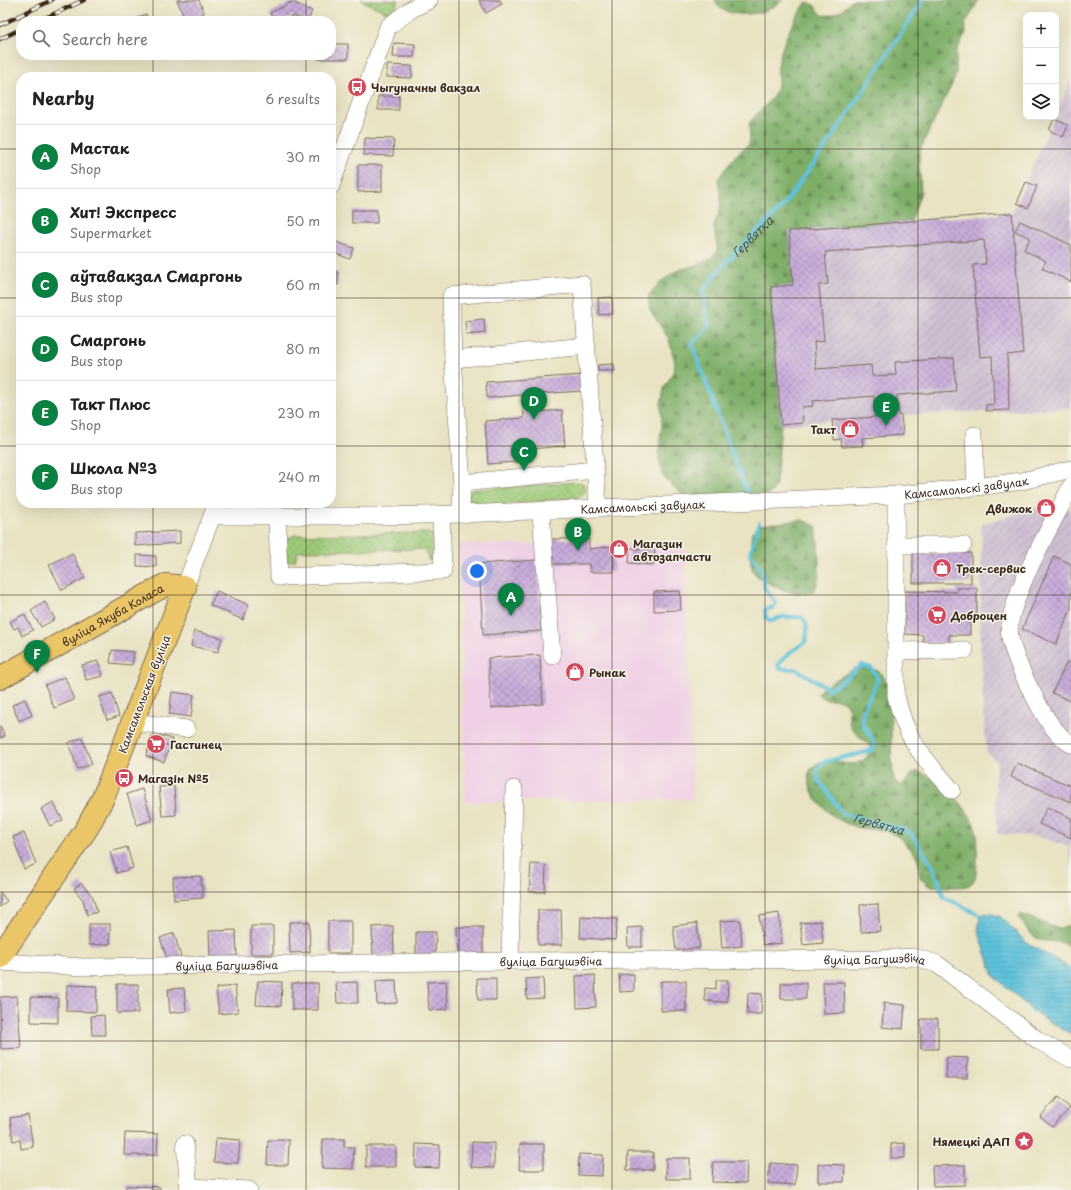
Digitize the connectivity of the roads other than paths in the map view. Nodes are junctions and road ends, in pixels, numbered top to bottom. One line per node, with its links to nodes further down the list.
1 (426, 1): 2 (street)
2 (336, 172)
3 (586, 346): 4 (street); 4 (street); 7 (street)
4 (453, 359): 8 (street)
5 (974, 435): 10 (street)
6 (1071, 469): 10 (street, Камсамольскі завулак)
7 (595, 470): 8 (street); 12 (street)
8 (462, 483): 15 (street)
9 (1071, 486): 27 (street)
10 (976, 487): 11 (street, Камсамольскі завулак)
11 (896, 494): 12 (street, Камсамольскі завулак); 18 (street)
12 (598, 508): 14 (street, Камсамольскі завулак)
13 (215, 509): 17 (street, Камсамольскі завулак); 20 (street, Камсамольская вуліца)
14 (541, 512): 15 (street, Камсамольскі завулак); 23 (street)
15 (461, 514): 16 (street, Камсамольскі завулак)
16 (441, 515): 17 (street, Камсамольскі завулак); 17 (street)
17 (277, 516)
18 (897, 545): 19 (street); 22 (street)
19 (963, 545)
20 (185, 587): 24 (main road, вуліца Якуба Коласа); 25 (main road, Камсамольская вуліца)
21 (965, 650): 22 (street)
22 (896, 651): 29 (street)
23 (552, 656)
24 (0, 678)
25 (134, 722): 26 (street); 30 (main road, Камсамольская вуліца)
26 (186, 729)
27 (1071, 744)
28 (514, 789): 31 (street)
29 (952, 790)
30 (0, 957)
31 (510, 961): 32 (street, вуліца Багушэвіча); 33 (street, вуліца Багушэвіча)
32 (0, 962)
33 (1071, 1058)
34 (185, 1144): 35 (street)
35 (189, 1188): 36 (street)
36 (249, 1190)

